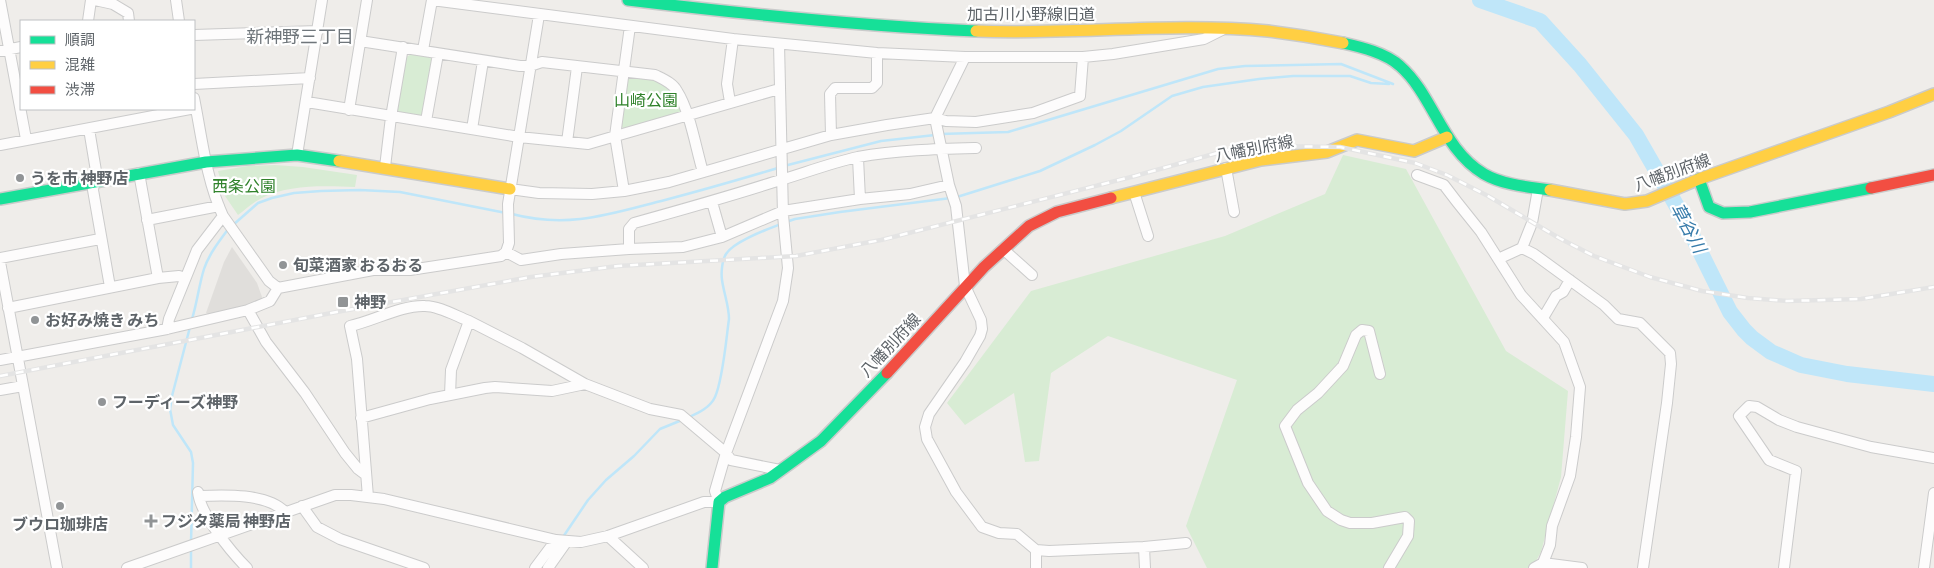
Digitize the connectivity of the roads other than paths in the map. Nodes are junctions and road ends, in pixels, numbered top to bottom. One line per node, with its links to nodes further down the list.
1 (0, 0): 21 (street)
2 (93, 0): 9 (street); 10 (street)
3 (176, 0): 11 (street)
4 (322, 0): 14 (street)
5 (366, 0): 17 (street)
6 (432, 0): 8 (street); 22 (street)
7 (628, 0): 13 (street, 加古川小野線旧道)
8 (538, 15): 12 (street); 28 (street)
9 (88, 20)
10 (130, 20)
11 (179, 20)
12 (630, 26): 16 (street); 30 (street)
13 (1225, 29): 25 (street); 52 (street, 加古川小野線旧道)
14 (318, 31): 15 (street); 31 (street)
15 (195, 35)
16 (733, 40): 18 (street); 37 (street)
17 (360, 41): 20 (street); 41 (street)
18 (779, 44): 23 (street); 33 (street)
19 (20, 47): 21 (street)
20 (403, 47): 22 (street); 44 (street)
21 (4, 50): 34 (street)
22 (423, 50): 24 (street)
23 (877, 53): 26 (street); 49 (street)
24 (438, 54): 27 (street); 45 (street)
25 (1083, 56): 26 (street); 46 (street)
26 (965, 57): 46 (street)
27 (483, 61): 28 (street); 48 (street)
28 (530, 66): 29 (street); 51 (street)
29 (577, 67): 30 (street); 54 (street)
30 (623, 72): 43 (street); 50 (street)
31 (310, 78): 32 (street); 36 (street)
32 (195, 84)
33 (779, 89): 37 (street); 57 (street)
34 (19, 94)
35 (1934, 94): 68 (street, 八幡別府線)
36 (307, 102): 41 (street); 59 (street)
37 (730, 102): 43 (street)
38 (21, 110): 53 (street)
39 (167, 110): 42 (street)
40 (194, 110): 61 (street)
41 (349, 110): 44 (street)
42 (147, 113): 47 (street)
43 (687, 115): 50 (street); 64 (street)
44 (391, 117): 45 (street); 62 (street)
45 (426, 121): 48 (street)
46 (936, 121): 49 (street); 58 (street)
47 (89, 129): 53 (street); 69 (street)
48 (472, 129): 51 (street)
49 (831, 135): 57 (street)
50 (615, 136): 54 (street); 74 (street)
51 (519, 137): 54 (street); 72 (street)
52 (1447, 137): 63 (street, 八幡別府線); 73 (street, 八幡別府線)
53 (26, 139): 55 (street)
54 (568, 142)
55 (0, 145)
56 (976, 148): 58 (street)
57 (781, 149): 64 (street); 70 (street)
58 (942, 149): 60 (street); 71 (street)
59 (297, 155): 61 (street); 62 (street)
60 (858, 158): 70 (street); 77 (street)
61 (206, 162): 65 (street); 79 (street)
62 (385, 167): 72 (street)
63 (1226, 168): 75 (street, 八幡別府線); 80 (street)
64 (703, 172): 74 (street)
65 (139, 173): 69 (street); 82 (street)
66 (1417, 175): 90 (street)
67 (1934, 175): 68 (street)
68 (1699, 179): 73 (street, 八幡別府線)
69 (94, 180): 76 (street); 85 (street)
70 (781, 180): 78 (street); 81 (street)
71 (949, 185): 77 (street); 97 (street)
72 (510, 189): 74 (street); 89 (street)
73 (1538, 189): 86 (street)
74 (624, 192)
75 (1134, 192): 83 (street); 88 (street, 八幡別府線)
76 (0, 199)
77 (860, 199): 81 (street)
78 (712, 202): 84 (street); 87 (street)
79 (221, 211): 82 (street); 94 (street); 99 (street)
80 (1234, 212)
81 (783, 213): 84 (street); 113 (street)
82 (147, 220): 93 (street)
83 (1148, 236)
84 (722, 237): 87 (street)
85 (100, 239): 91 (street); 98 (street)
86 (1522, 248): 90 (street); 95 (street)
87 (629, 249): 89 (street)
88 (1004, 249): 92 (street); 97 (street, 八幡別府線)
89 (506, 252): 99 (street)
90 (1498, 259): 102 (street)
91 (0, 260): 96 (street)
92 (1032, 275)
93 (158, 278): 94 (street); 98 (street)
94 (185, 278): 104 (street)
95 (1570, 280): 102 (street); 143 (street)
96 (2, 284): 100 (street)
97 (965, 286): 115 (street, 八幡別府線); 128 (street)
98 (110, 287): 100 (street)
99 (278, 288): 101 (street)
100 (8, 308): 105 (street)
101 (248, 310): 104 (street); 116 (street)
102 (1543, 318): 131 (street)
103 (469, 321): 108 (street); 111 (street); 112 (street)
104 (168, 329): 105 (street)
105 (17, 357): 106 (street); 109 (street)
106 (0, 360)
107 (1380, 374): 141 (street)
108 (584, 384): 111 (street); 113 (street)
109 (23, 386): 110 (street); 132 (street)
110 (0, 390)
111 (450, 395): 112 (street)
112 (361, 418): 116 (street)
113 (726, 453): 115 (street); 119 (street)
114 (1934, 458): 144 (street)
115 (780, 470): 119 (street, 八幡別府線)
116 (366, 475): 118 (street)
117 (1934, 493): 145 (street)
118 (368, 497): 120 (street); 124 (street)
119 (719, 502): 123 (street); 138 (street)
120 (302, 506): 121 (street); 129 (street)
121 (285, 512): 122 (street); 122 (street)
122 (220, 536): 133 (street); 134 (street)
123 (608, 536): 125 (street); 137 (street)
124 (556, 540): 125 (street); 136 (street)
125 (567, 541): 130 (street)
126 (1186, 543): 127 (street)
127 (1144, 547): 128 (street); 140 (street)
128 (1036, 550): 139 (street)
129 (405, 565): 135 (street)
130 (554, 566)
131 (1540, 566): 142 (street)
132 (57, 568)
133 (127, 568)
134 (247, 568)
135 (424, 568)
136 (534, 568)
137 (644, 568)
138 (712, 568)
139 (1036, 568)
140 (1145, 568)
141 (1389, 568)
142 (1582, 568)
143 (1643, 568)
144 (1784, 568)
145 (1924, 568)

